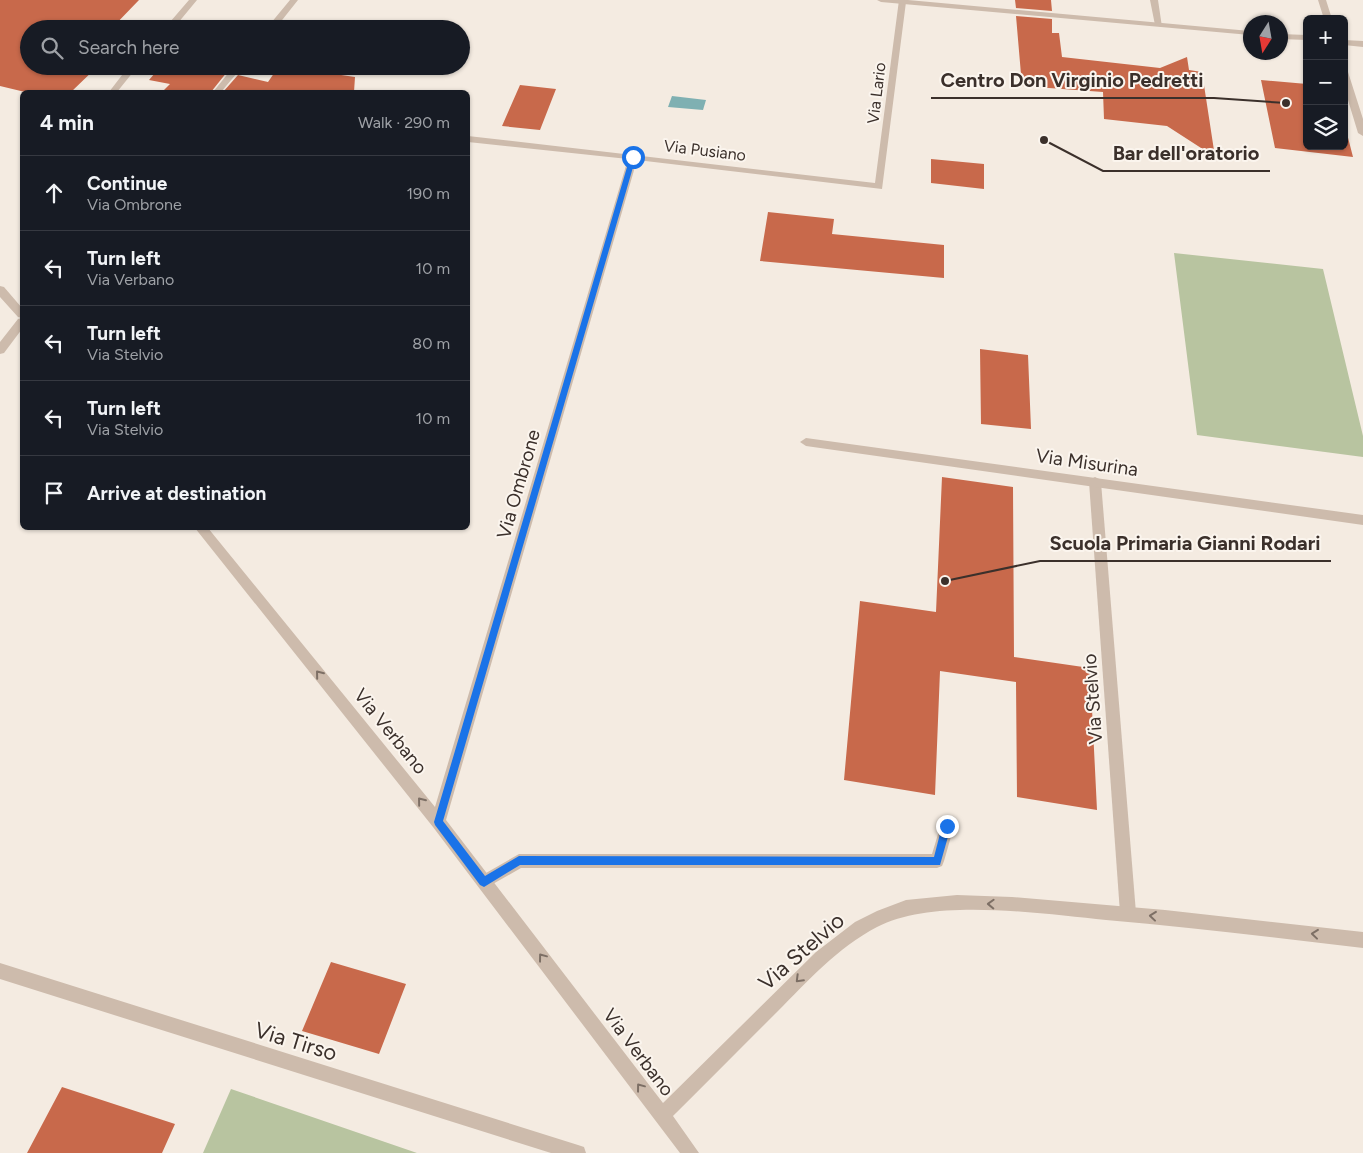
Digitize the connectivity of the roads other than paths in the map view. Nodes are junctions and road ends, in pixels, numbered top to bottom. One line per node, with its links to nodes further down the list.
1 (193, 0): 9 (street)
2 (294, 0): 10 (street)
3 (881, 0): 6 (street)
4 (1154, 0): 11 (street)
5 (1322, 0): 8 (street)
6 (902, 2): 7 (street); 25 (street, Via Lario)
7 (920, 2): 11 (street)
8 (1327, 15)
9 (176, 20)
10 (277, 20)
11 (1159, 25): 12 (street)
12 (1243, 32)
13 (1288, 37): 14 (street)
14 (1303, 38)
15 (1348, 42): 16 (street)
16 (1363, 44)
17 (127, 75): 20 (street)
18 (231, 75): 21 (street)
19 (1348, 85): 22 (street)
20 (115, 90)
21 (219, 90)
22 (1363, 133)
23 (470, 139): 24 (street, Via Pusiano)
24 (633, 157): 25 (street, Via Pusiano); 34 (street, Via Ombrone)
25 (879, 187)
26 (0, 290): 27 (street)
27 (20, 312)
28 (20, 325): 29 (street)
29 (0, 350)
30 (806, 442): 31 (street, Via Misurina)
31 (1095, 482): 32 (street, Via Misurina); 37 (street, Via Stelvio)
32 (1363, 520)
33 (203, 530): 34 (street, Via Verbano, one-way to 33)
34 (438, 822): 36 (street, Via Verbano)
35 (947, 826): 36 (street)
36 (484, 882): 40 (street, Via Verbano, one-way to 36)
37 (1128, 913): 38 (street, Via Stelvio, one-way to 37); 40 (street, Via Stelvio, one-way to 40)
38 (1363, 940)
39 (0, 971): 41 (street, Via Tirso)
40 (662, 1115): 42 (street, Via Verbano)
41 (578, 1153)
42 (691, 1153)

